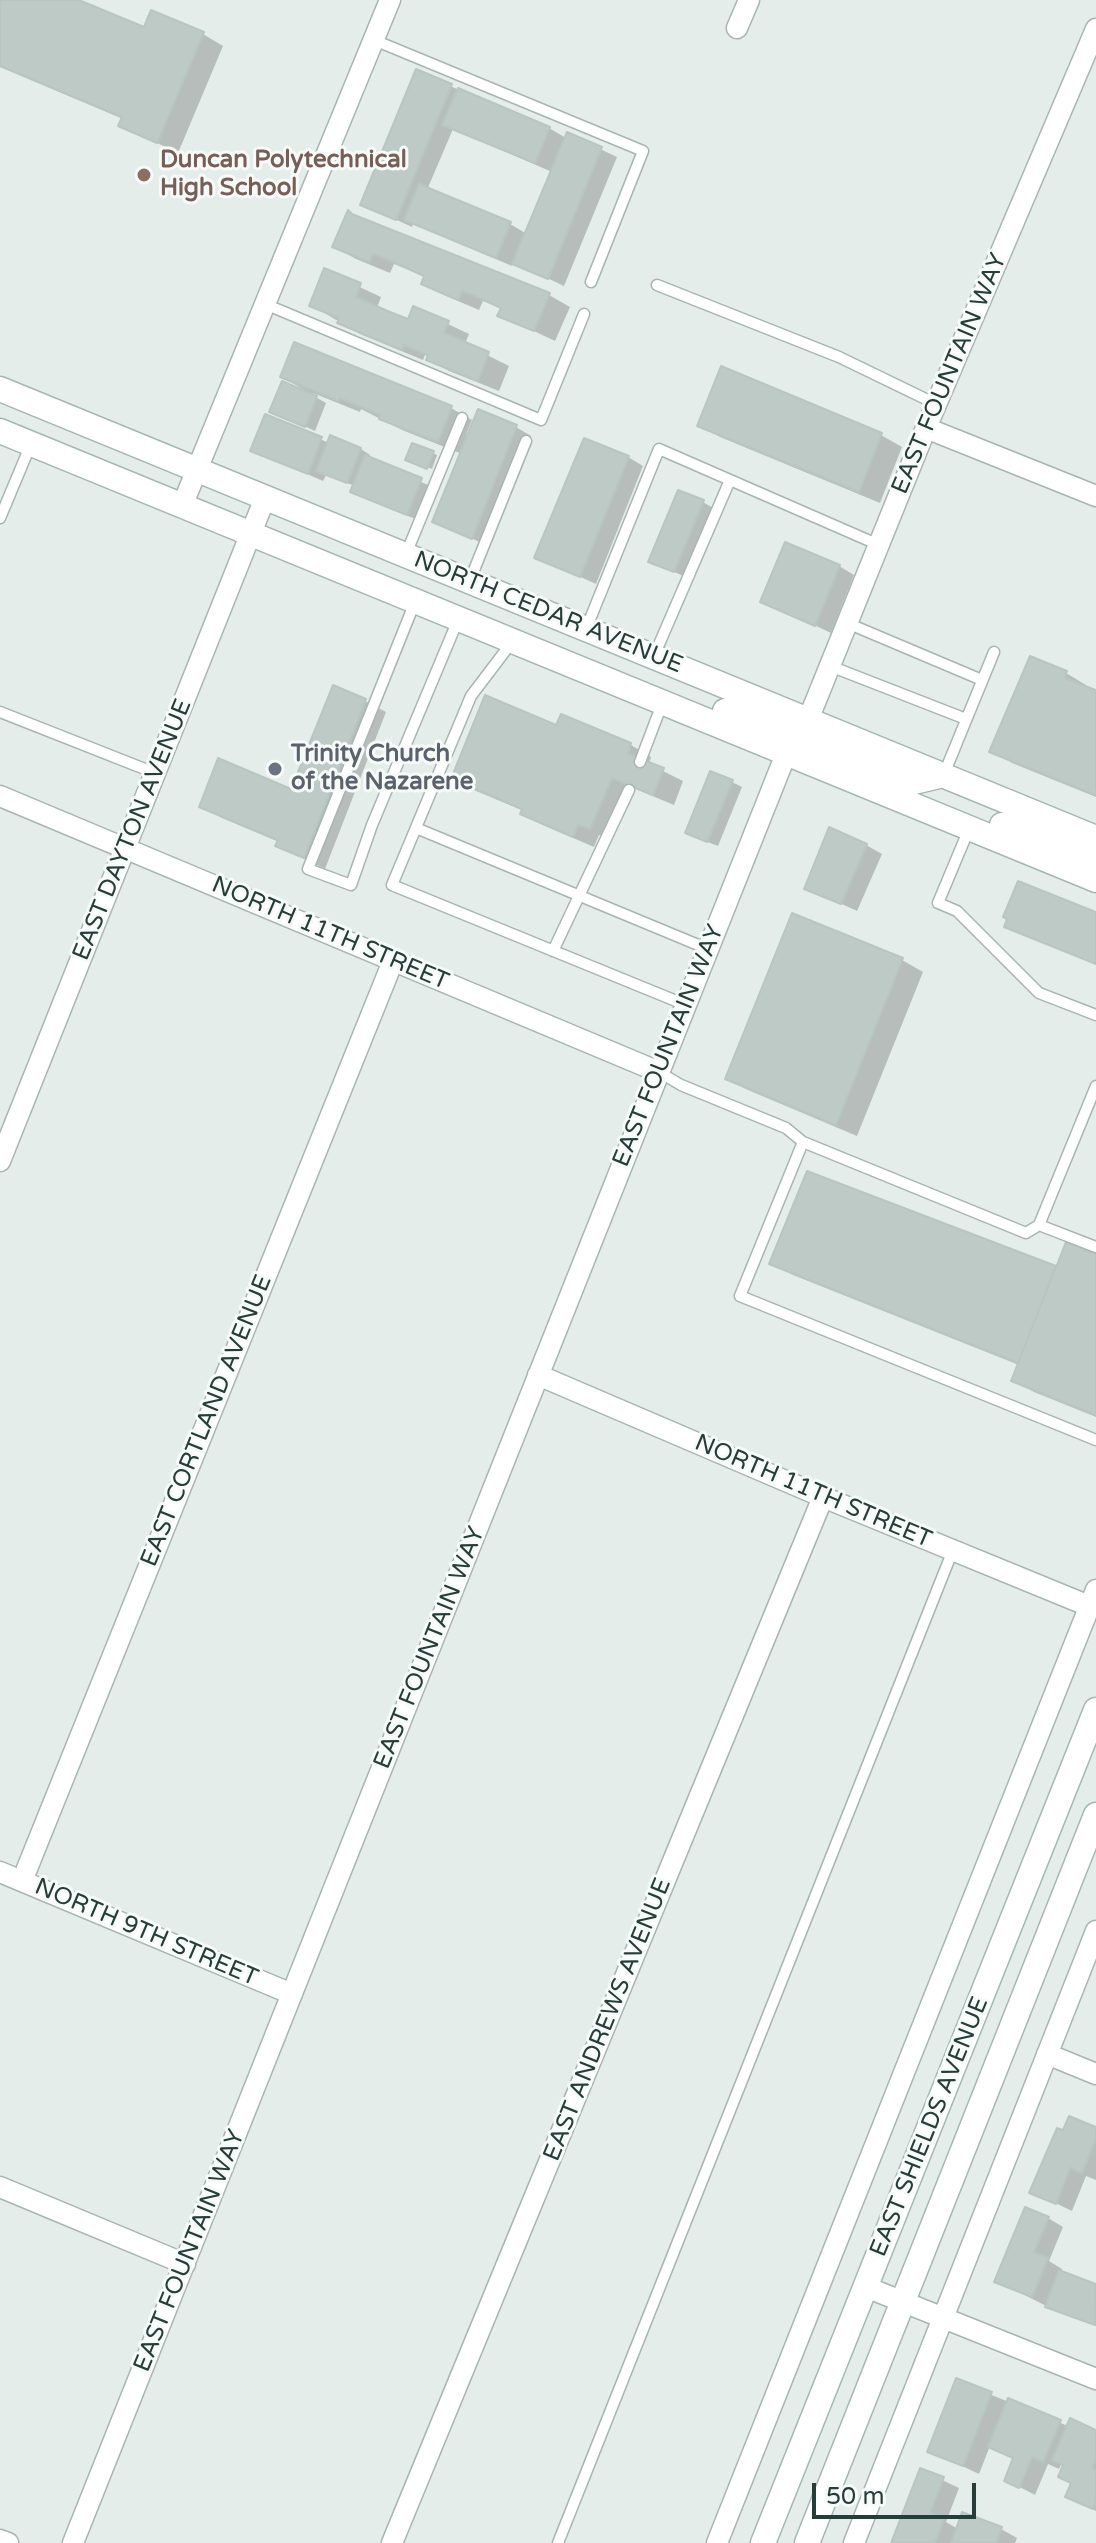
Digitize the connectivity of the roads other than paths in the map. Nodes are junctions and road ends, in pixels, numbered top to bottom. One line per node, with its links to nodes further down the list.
1 (390, 0): 5 (street)
2 (749, 0): 3 (street)
3 (737, 28)
4 (1096, 29): 11 (street, EAST FOUNTAIN WAY)
5 (374, 40): 6 (lane); 8 (street)
6 (591, 282)
7 (657, 285): 11 (lane)
8 (265, 304): 9 (lane); 17 (street)
9 (584, 314)
10 (0, 389): 17 (main road, NORTH CEDAR AVENUE)
11 (936, 404): 13 (street, EAST FOUNTAIN WAY)
12 (462, 418): 25 (lane)
13 (926, 428): 19 (street); 24 (street, EAST FOUNTAIN WAY)
14 (0, 431): 16 (main road, NORTH CEDAR AVENUE)
15 (526, 441): 26 (lane)
16 (31, 444): 21 (main road, NORTH CEDAR AVENUE); 22 (lane)
17 (197, 470): 20 (main road, NORTH CEDAR AVENUE); 21 (street)
18 (730, 480): 24 (lane); 30 (lane); 33 (lane)
19 (1096, 496)
20 (265, 498): 23 (street, EAST DAYTON AVENUE); 25 (main road, NORTH CEDAR AVENUE)
21 (182, 506): 23 (main road, NORTH CEDAR AVENUE)
22 (0, 518)
23 (251, 535): 27 (main road, NORTH CEDAR AVENUE); 42 (street, EAST DAYTON AVENUE)
24 (879, 545): 29 (street, EAST FOUNTAIN WAY)
25 (406, 555): 26 (main road, NORTH CEDAR AVENUE)
26 (469, 581): 30 (main road, NORTH CEDAR AVENUE)
27 (415, 602): 28 (main road, NORTH CEDAR AVENUE); 28 (lane)
28 (458, 620): 31 (main road, NORTH CEDAR AVENUE)
29 (847, 623): 34 (street, EAST FOUNTAIN WAY); 35 (lane)
30 (586, 629): 33 (main road, NORTH CEDAR AVENUE)
31 (512, 642): 36 (main road, NORTH CEDAR AVENUE); 46 (lane)
32 (994, 652): 35 (lane)
33 (654, 656): 39 (main road, NORTH CEDAR AVENUE)
34 (830, 666): 38 (lane); 39 (street, EAST FOUNTAIN WAY)
35 (982, 680): 38 (lane)
36 (662, 703): 39 (main road); 40 (main road, NORTH CEDAR AVENUE); 41 (lane)
37 (0, 712): 42 (lane)
38 (966, 719): 43 (lane)
39 (808, 720): 43 (main road, NORTH CEDAR AVENUE)
40 (786, 754): 43 (main road); 47 (main road, NORTH CEDAR AVENUE); 53 (street, EAST FOUNTAIN WAY)
41 (640, 762)
42 (155, 773): 49 (street, EAST DAYTON AVENUE)
43 (943, 775): 48 (main road, NORTH CEDAR AVENUE)
44 (629, 790): 52 (lane)
45 (0, 796): 49 (street, NORTH 11TH STREET)
46 (416, 828): 52 (lane); 54 (lane)
47 (969, 829): 50 (main road); 51 (main road, NORTH CEDAR AVENUE); 57 (lane)
48 (1096, 838)
49 (125, 848): 55 (street, NORTH 11TH STREET); 61 (street, EAST DAYTON AVENUE)
50 (1096, 860)
51 (1096, 880)
52 (577, 895): 53 (lane); 54 (lane)
53 (708, 949): 56 (street, EAST FOUNTAIN WAY)
54 (553, 951): 56 (lane)
55 (393, 961): 58 (street, NORTH 11TH STREET); 72 (street, EAST CORTLAND AVENUE)
56 (686, 1005): 58 (street, EAST FOUNTAIN WAY)
57 (1096, 1015)
58 (659, 1072): 60 (lane); 64 (street, EAST FOUNTAIN WAY)
59 (1096, 1086): 62 (lane)
60 (803, 1142): 62 (lane); 65 (lane)
61 (0, 1161)
62 (1039, 1225): 63 (lane)
63 (1096, 1247)
64 (538, 1375): 66 (street, NORTH 11TH STREET); 74 (street, EAST FOUNTAIN WAY)
65 (1096, 1440)
66 (823, 1497): 67 (street, NORTH 11TH STREET); 86 (street, EAST ANDREWS AVENUE)
67 (953, 1550): 68 (street, NORTH 11TH STREET); 87 (lane)
68 (1093, 1598): 88 (street)
69 (1096, 1710): 79 (main road, EAST SHIELDS AVENUE)
70 (1096, 1815): 80 (main road, EAST SHIELDS AVENUE)
71 (0, 1872): 72 (street, NORTH 9TH STREET)
72 (22, 1881): 74 (street, NORTH 9TH STREET)
73 (1096, 1931): 75 (street)
74 (292, 1994): 78 (street, EAST FOUNTAIN WAY)
75 (1047, 2054): 76 (street); 81 (street)
76 (1096, 2074)
77 (0, 2187): 78 (street)
78 (185, 2264): 85 (street, EAST FOUNTAIN WAY)
79 (866, 2287): 80 (street); 89 (main road, EAST SHIELDS AVENUE)
80 (904, 2302): 81 (street); 90 (main road, EAST SHIELDS AVENUE)
81 (943, 2318): 82 (street); 91 (street)
82 (1096, 2379)
83 (0, 2540): 84 (street)
84 (8, 2543)
85 (73, 2543)
86 (392, 2543)
87 (558, 2543)
88 (717, 2543)
89 (763, 2543)
90 (807, 2543)
91 (854, 2543)

